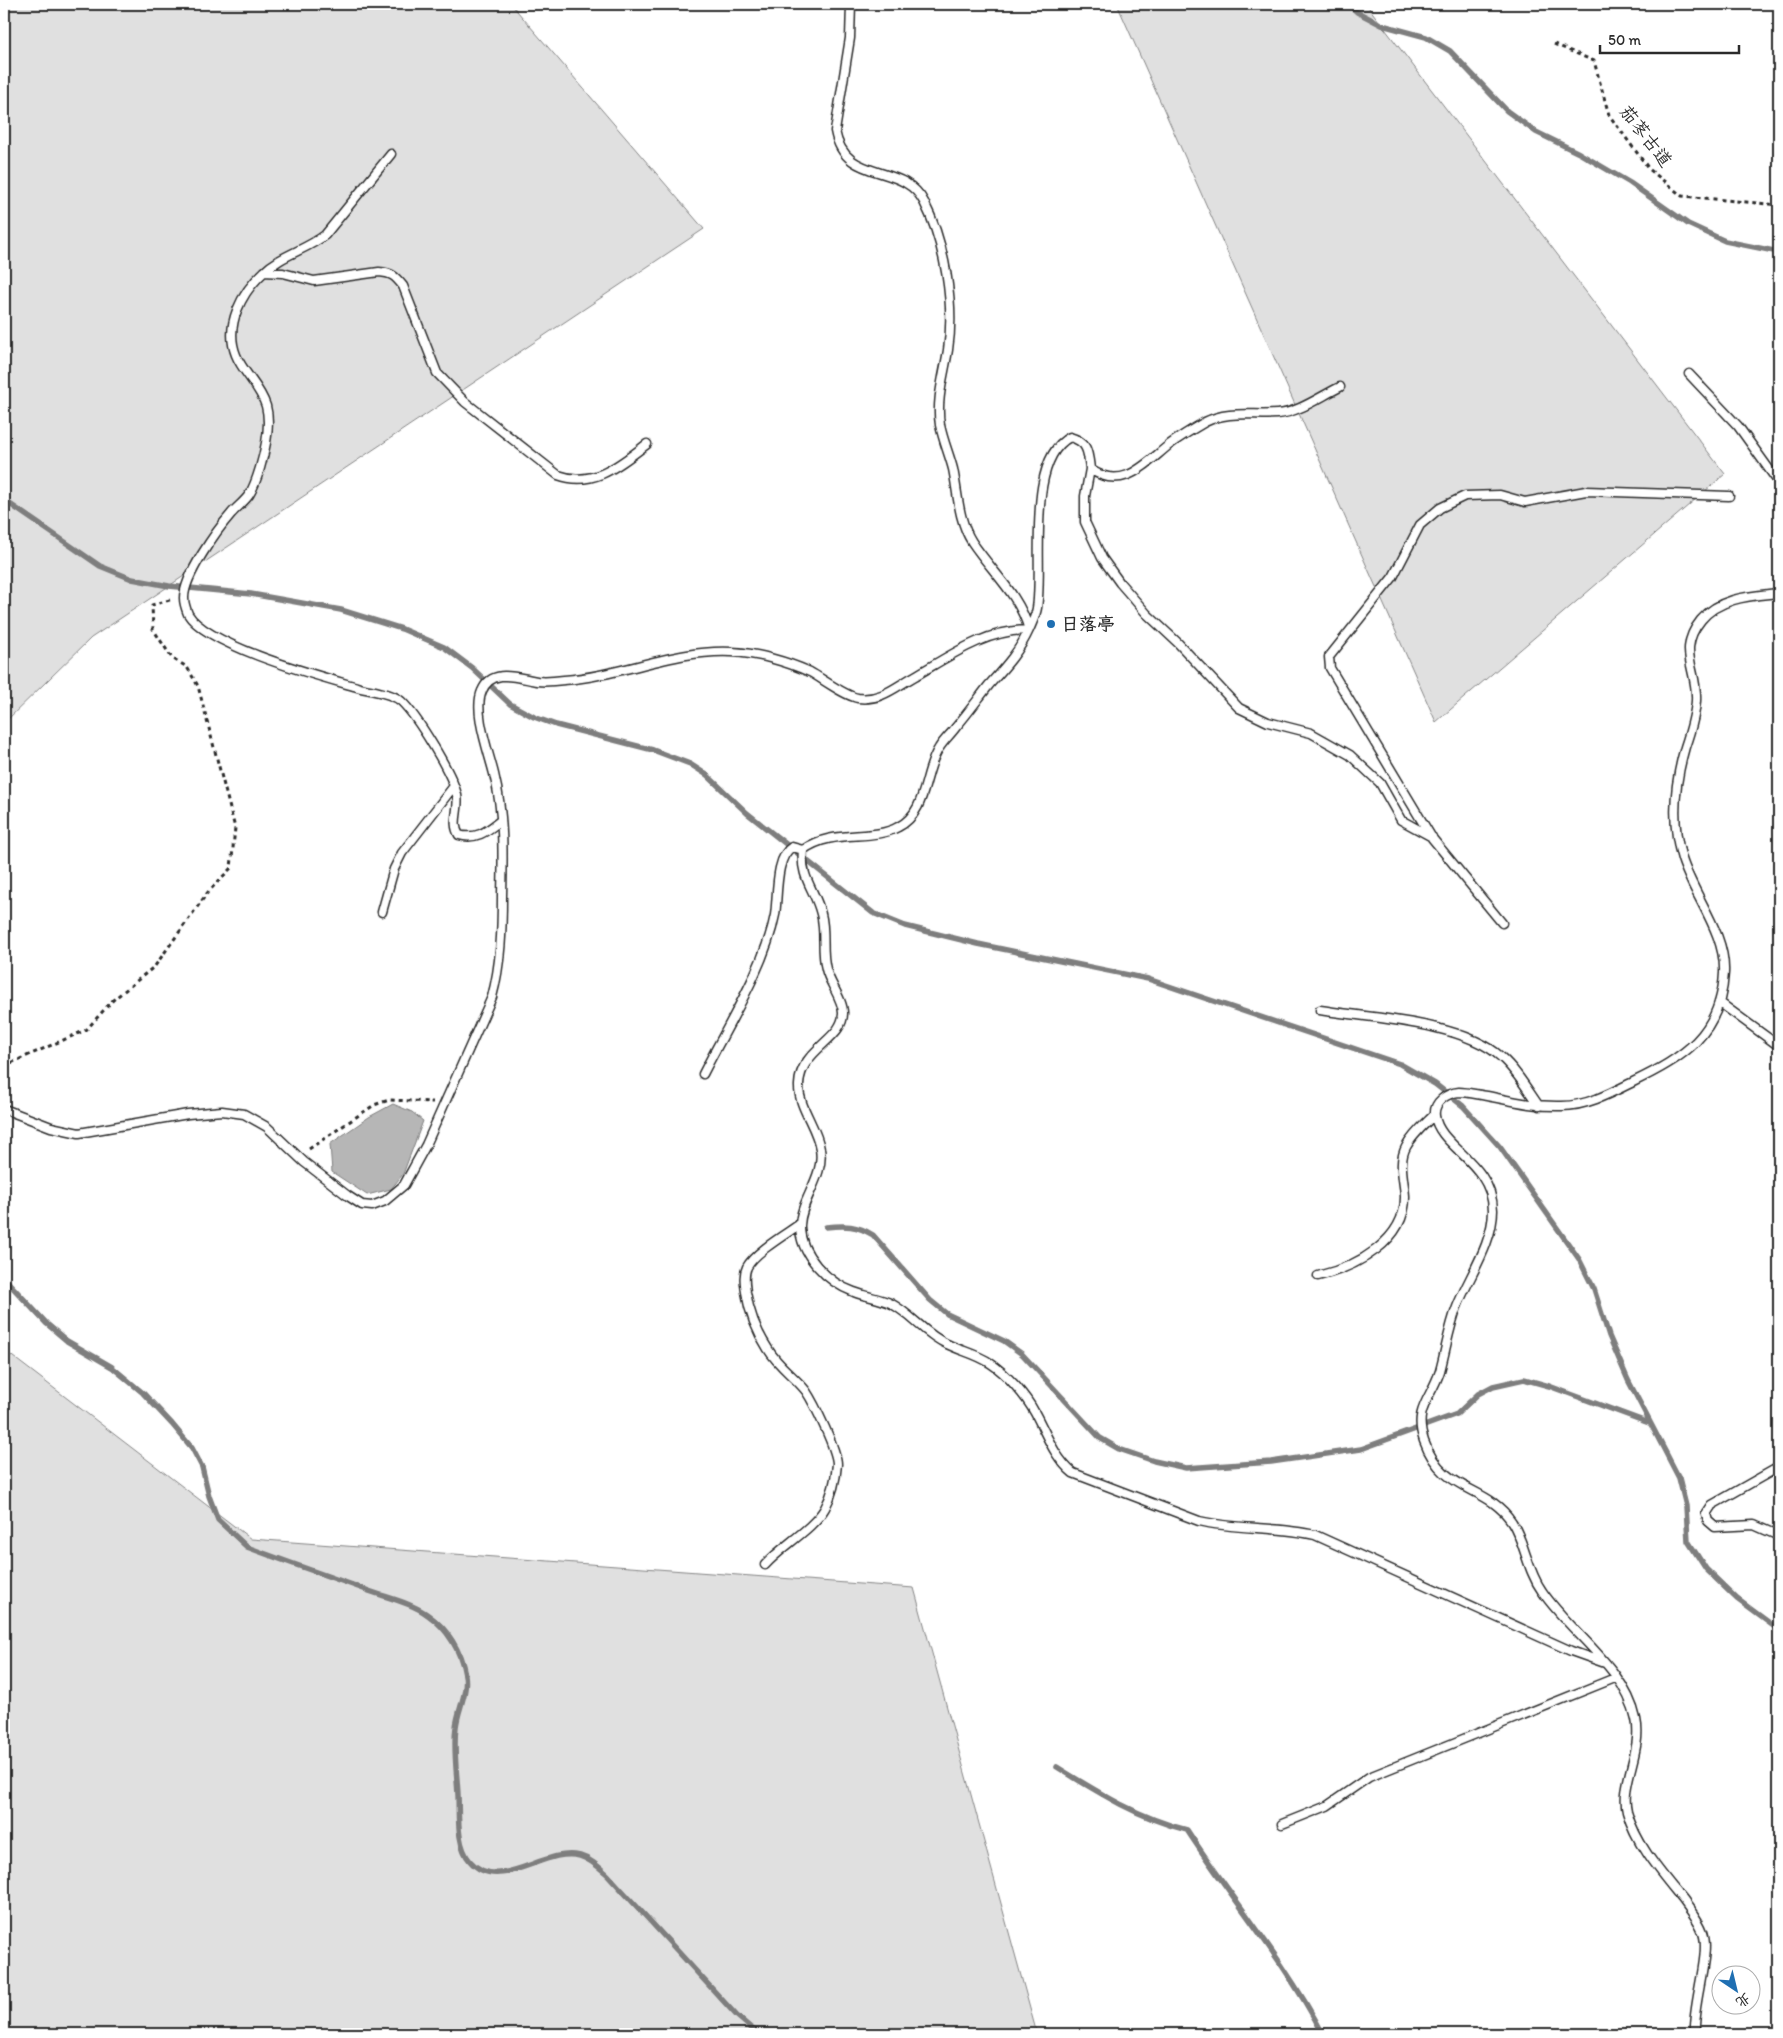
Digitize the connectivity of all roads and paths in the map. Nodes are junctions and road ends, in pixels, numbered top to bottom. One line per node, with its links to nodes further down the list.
1 (851, 4): 14 (lane)
2 (1554, 44): 4 (path, 茄苳古道)
3 (391, 154): 5 (lane)
4 (1779, 205)
5 (264, 272): 8 (lane); 13 (lane)
6 (1688, 374): 10 (lane)
7 (1340, 387): 9 (lane)
8 (647, 444)
9 (1090, 469): 14 (lane); 17 (lane)
10 (1779, 483)
11 (1729, 496): 17 (lane)
12 (1779, 593): 21 (lane)
13 (184, 596): 15 (lane); 24 (path)
14 (1030, 630): 16 (lane); 18 (lane)
15 (454, 786): 16 (lane); 19 (lane)
16 (501, 820): 26 (lane)
17 (1432, 838): 20 (lane)
18 (803, 850): 25 (lane); 31 (lane)
19 (382, 912)
20 (1502, 923)
21 (1720, 1002): 23 (lane); 27 (lane)
22 (1320, 1010): 27 (lane)
23 (1779, 1046)
24 (4, 1066)
25 (703, 1074)
26 (444, 1104): 30 (path); 30 (lane)
27 (1539, 1106): 29 (lane)
28 (4, 1109): 30 (lane)
29 (1434, 1115): 32 (lane); 36 (lane)
30 (298, 1156)
31 (800, 1224): 35 (lane); 36 (lane)
32 (1318, 1276)
33 (1779, 1467): 34 (lane)
34 (1779, 1536)
35 (765, 1565)
36 (1605, 1663): 37 (lane)
37 (1615, 1678): 38 (lane); 39 (lane)
38 (1282, 1824)
39 (1694, 2034)

